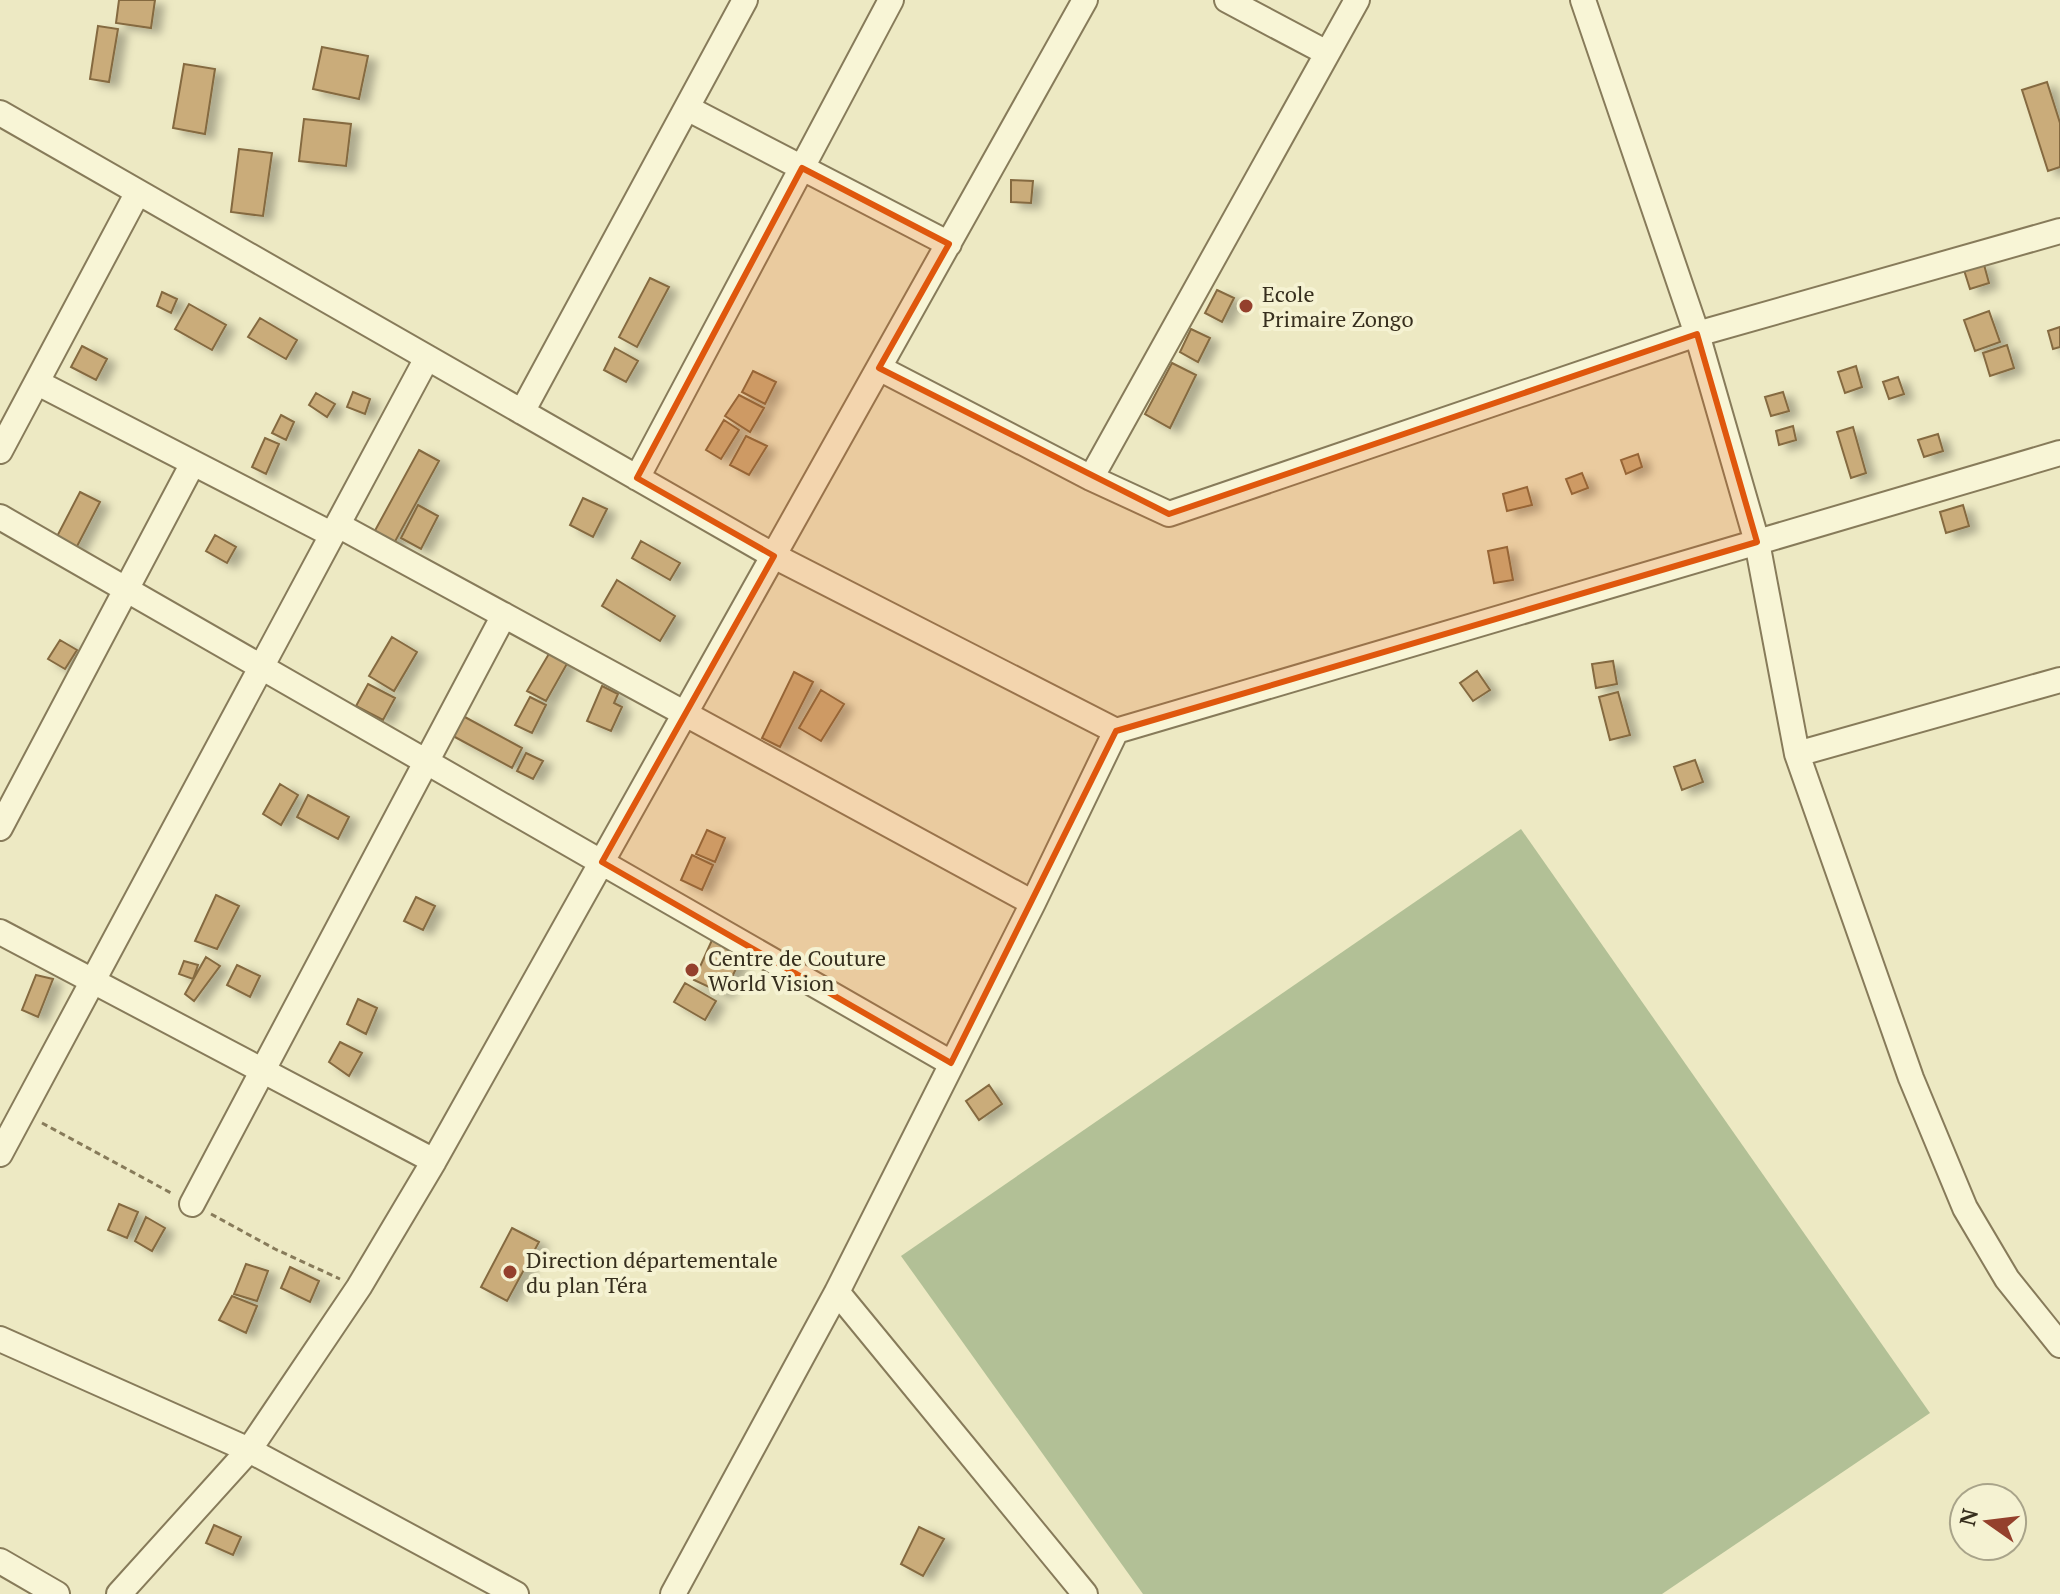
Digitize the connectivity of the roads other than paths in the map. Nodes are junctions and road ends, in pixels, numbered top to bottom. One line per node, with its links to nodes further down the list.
1 (745, 0): 8 (street)
2 (891, 0): 10 (street)
3 (1085, 0): 13 (street)
4 (1227, 0): 7 (street)
5 (1357, 0): 7 (street)
6 (1583, 0): 14 (street)
7 (1327, 53): 23 (street)
8 (687, 108): 10 (street); 18 (street)
9 (0, 113): 11 (street)
10 (802, 168): 13 (street); 22 (street)
11 (138, 192): 15 (street); 17 (street)
12 (2060, 231): 14 (street)
13 (949, 244): 16 (street)
14 (1697, 334): 23 (street); 26 (street)
15 (427, 358): 18 (street); 25 (street)
16 (879, 368): 23 (street); 27 (street)
17 (38, 383): 19 (street); 21 (street)
18 (522, 412): 22 (street)
19 (0, 451)
20 (2060, 453): 26 (street)
21 (193, 463): 25 (street); 28 (street)
22 (637, 478): 27 (street)
23 (1091, 478)
24 (0, 517): 28 (street)
25 (334, 529): 29 (street); 30 (street)
26 (1757, 542): 33 (street); 34 (street)
27 (774, 556): 32 (street); 33 (street)
28 (126, 590): 30 (street); 36 (street)
29 (504, 615): 32 (street); 35 (street)
30 (262, 667): 35 (street); 40 (street)
31 (2060, 680): 34 (street)
32 (685, 713): 37 (street); 38 (street)
33 (1116, 731): 38 (street)
34 (1797, 754): 48 (street)
35 (428, 762): 37 (street); 42 (street)
36 (0, 828)
37 (602, 862): 41 (street); 44 (street)
38 (1033, 903): 41 (street)
39 (0, 932): 40 (street)
40 (93, 981): 42 (street); 43 (street)
41 (951, 1063): 46 (street)
42 (263, 1070): 44 (street); 45 (street)
43 (0, 1154)
44 (434, 1161): 49 (street)
45 (192, 1204)
46 (837, 1292): 54 (street); 55 (street)
47 (0, 1339): 49 (street)
48 (2060, 1345)
49 (249, 1450): 52 (street); 53 (street)
50 (0, 1561): 51 (street)
51 (57, 1594)
52 (119, 1594)
53 (516, 1594)
54 (673, 1594)
55 (1085, 1594)

